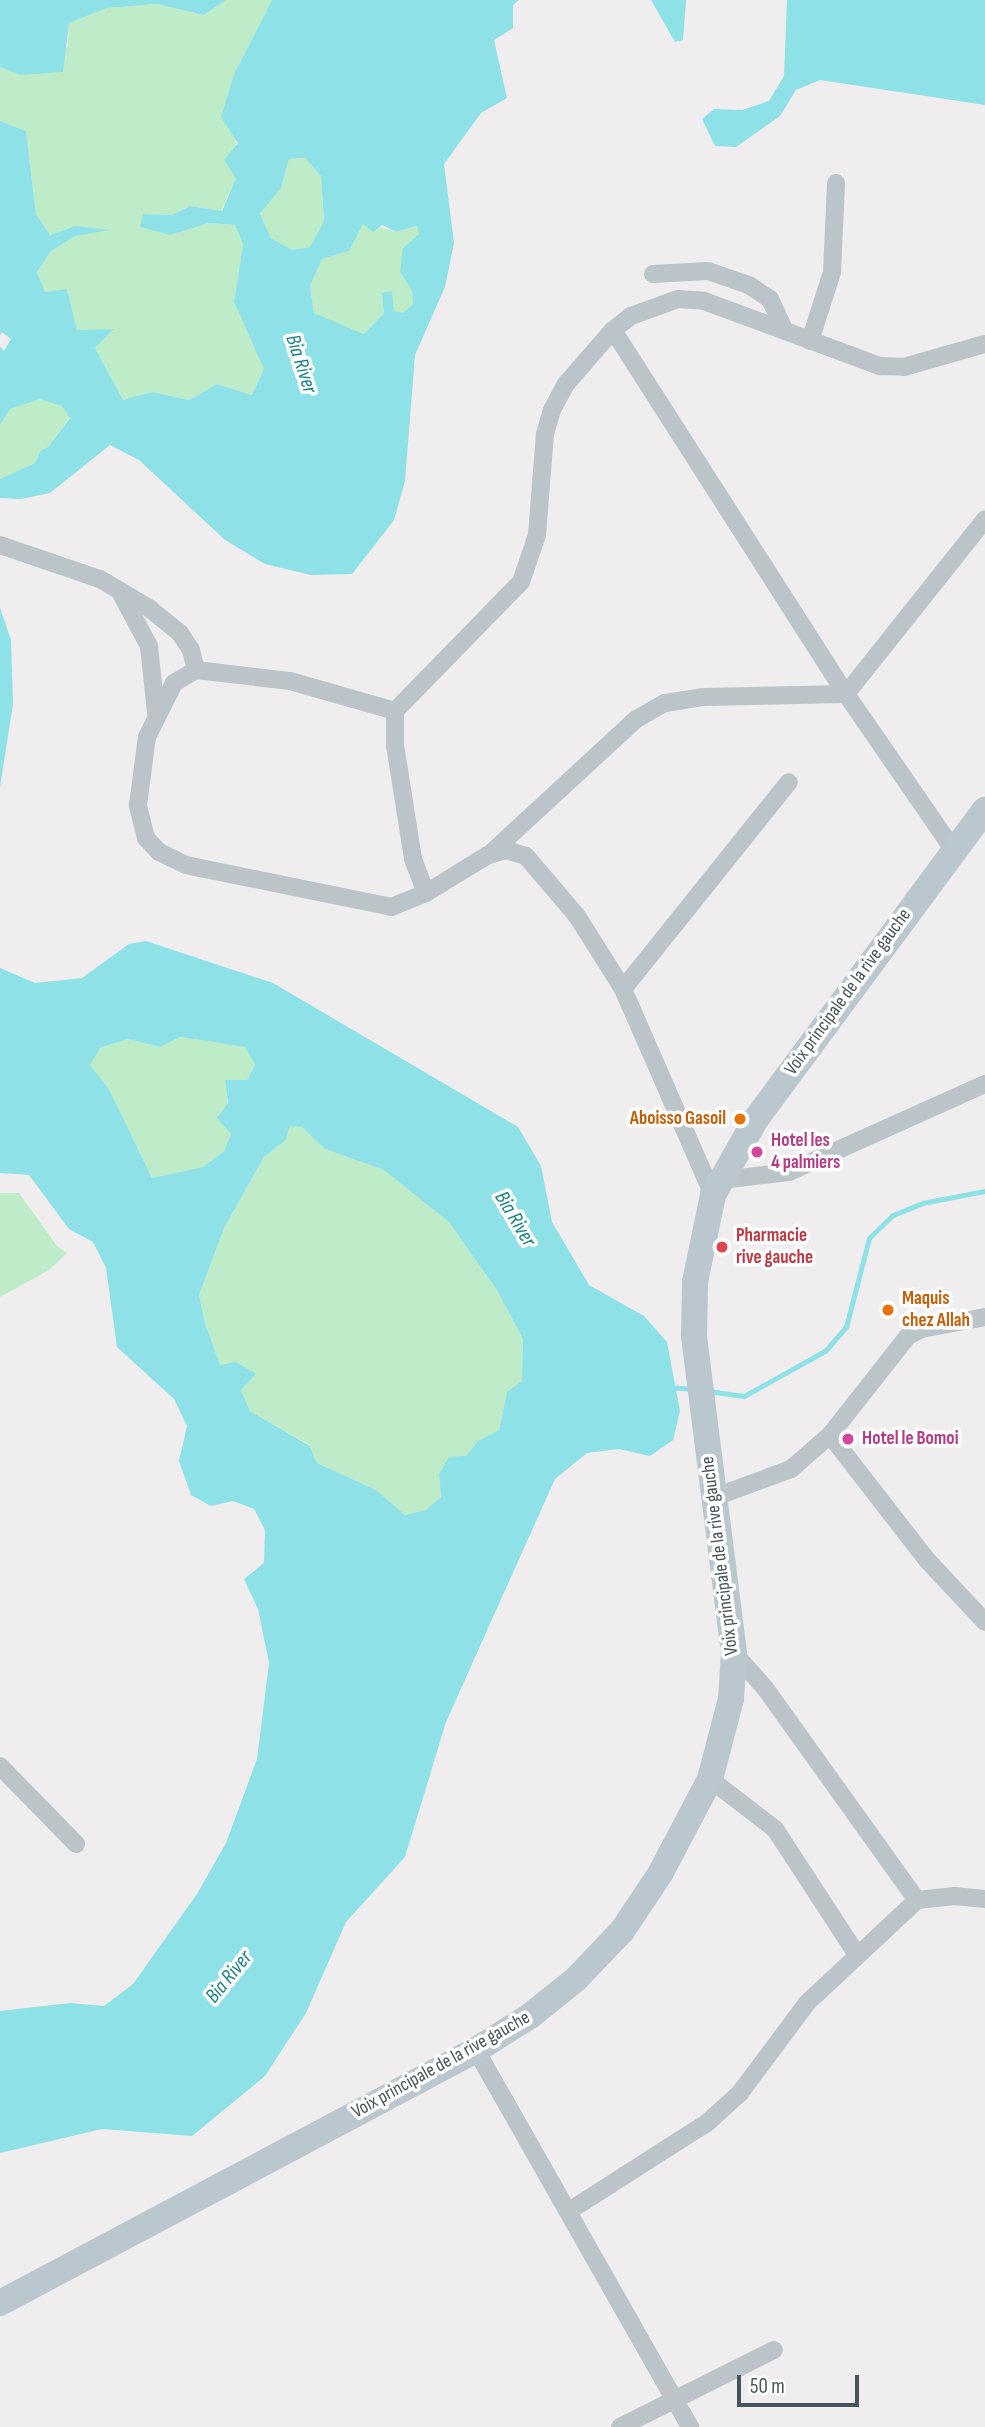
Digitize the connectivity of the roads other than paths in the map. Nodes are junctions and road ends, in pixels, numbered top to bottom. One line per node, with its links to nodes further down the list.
1 (836, 183): 5 (street)
2 (653, 274): 4 (street)
3 (613, 330): 4 (street); 11 (street); 12 (street)
4 (785, 331): 5 (street)
5 (810, 341): 6 (street)
6 (985, 344)
7 (985, 519): 11 (street)
8 (0, 545): 9 (street)
9 (119, 590): 10 (street); 13 (street)
10 (196, 670): 12 (street); 13 (street)
11 (846, 694): 16 (street); 17 (street)
12 (395, 711): 18 (street)
13 (156, 713): 18 (street)
14 (789, 782): 19 (street)
15 (985, 810): 16 (street, Voix principale de la rive gauche)
16 (953, 849): 21 (street, Voix principale de la rive gauche)
17 (488, 855): 18 (street); 19 (street)
18 (426, 893)
19 (623, 989): 21 (street)
20 (985, 1084): 21 (street)
21 (717, 1188): 24 (street, Voix principale de la rive gauche)
22 (985, 1317): 23 (street)
23 (830, 1435): 24 (street); 25 (street)
24 (715, 1497): 26 (street, Voix principale de la rive gauche)
25 (985, 1622)
26 (734, 1654): 28 (street, Voix principale de la rive gauche); 31 (street)
27 (0, 1766): 29 (street)
28 (710, 1779): 32 (street); 33 (street, Voix principale de la rive gauche)
29 (76, 1844)
30 (985, 1899): 31 (street)
31 (917, 1900): 32 (street)
32 (857, 1955): 34 (street)
33 (476, 2050): 34 (street); 35 (street, Voix principale de la rive gauche)
34 (569, 2211): 37 (street)
35 (0, 2303)
36 (775, 2350): 37 (street)
37 (676, 2397): 38 (street); 39 (street)
38 (620, 2427)
39 (690, 2427)

